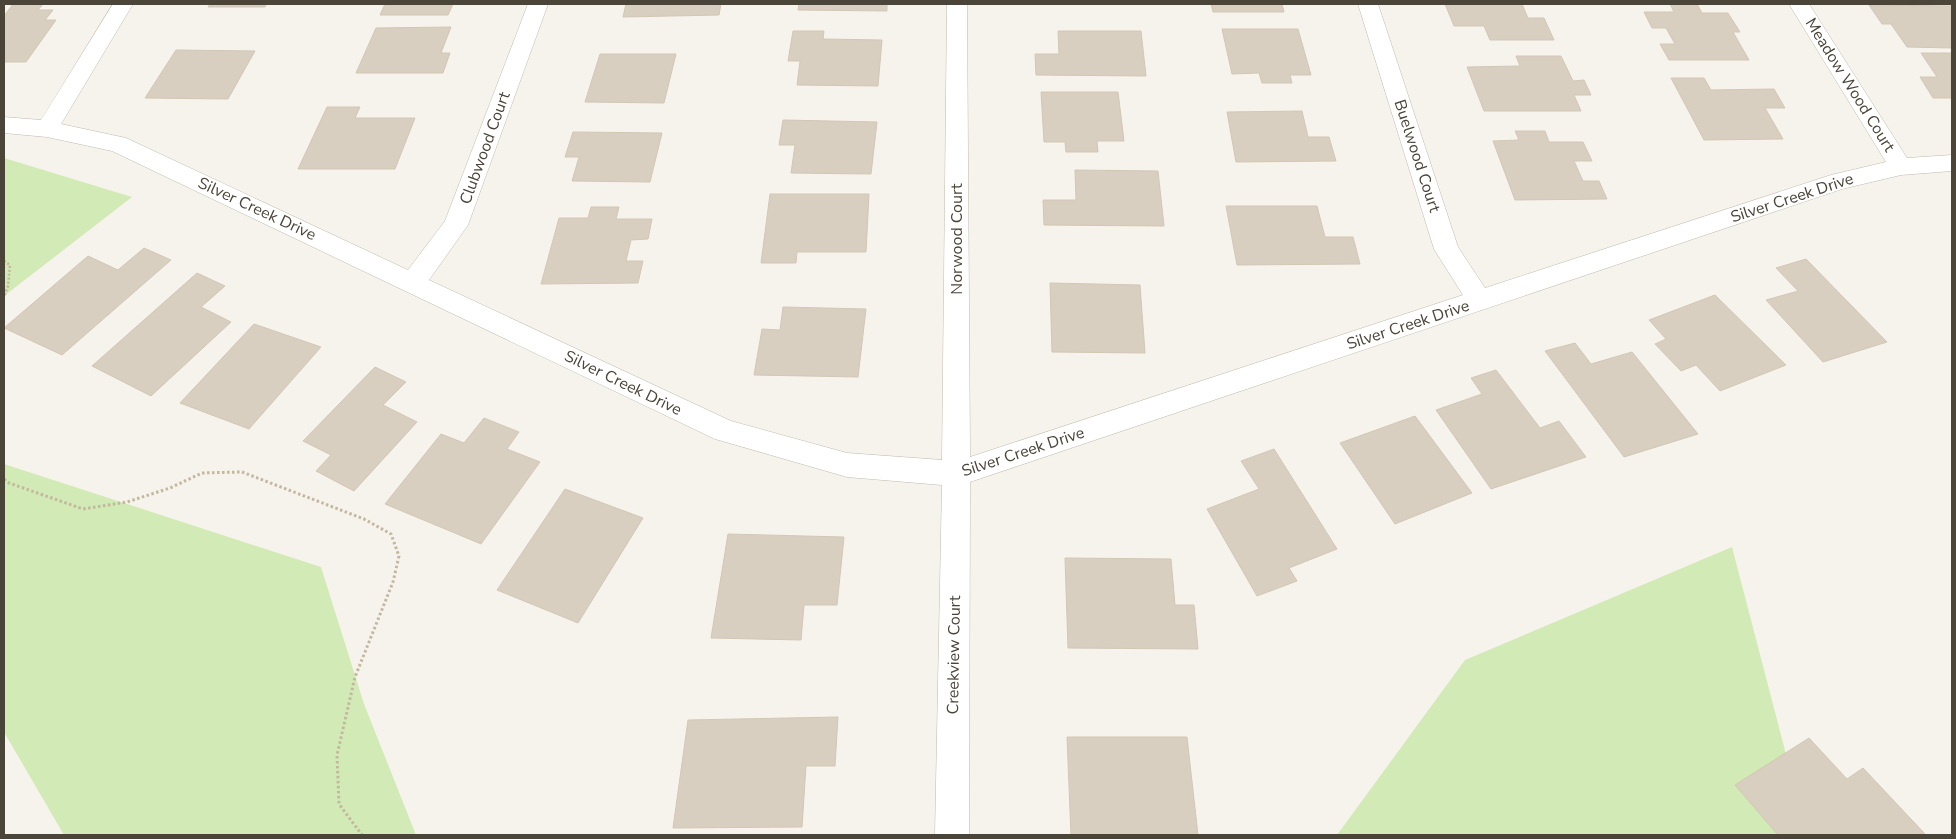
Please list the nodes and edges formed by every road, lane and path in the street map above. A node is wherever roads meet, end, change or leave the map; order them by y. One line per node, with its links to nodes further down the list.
1 (123, 4): 7 (street)
2 (538, 4): 11 (street, Clubwood Court)
3 (957, 4): 14 (street, Norwood Court)
4 (1368, 4): 13 (street, Buelwood Court)
5 (1799, 4): 9 (street, Meadow Wood Court)
6 (4, 125): 7 (street, Silver Creek Drive)
7 (47, 129): 11 (street, Silver Creek Drive)
8 (1952, 162): 9 (street, Silver Creek Drive)
9 (1900, 167): 13 (street, Silver Creek Drive)
10 (4, 261): 12 (path)
11 (413, 282): 14 (street, Silver Creek Drive)
12 (4, 297)
13 (1480, 300): 14 (street, Silver Creek Drive)
14 (956, 474): 17 (street, Creekview Court)
15 (4, 479): 16 (path)
16 (362, 835)
17 (952, 835)

